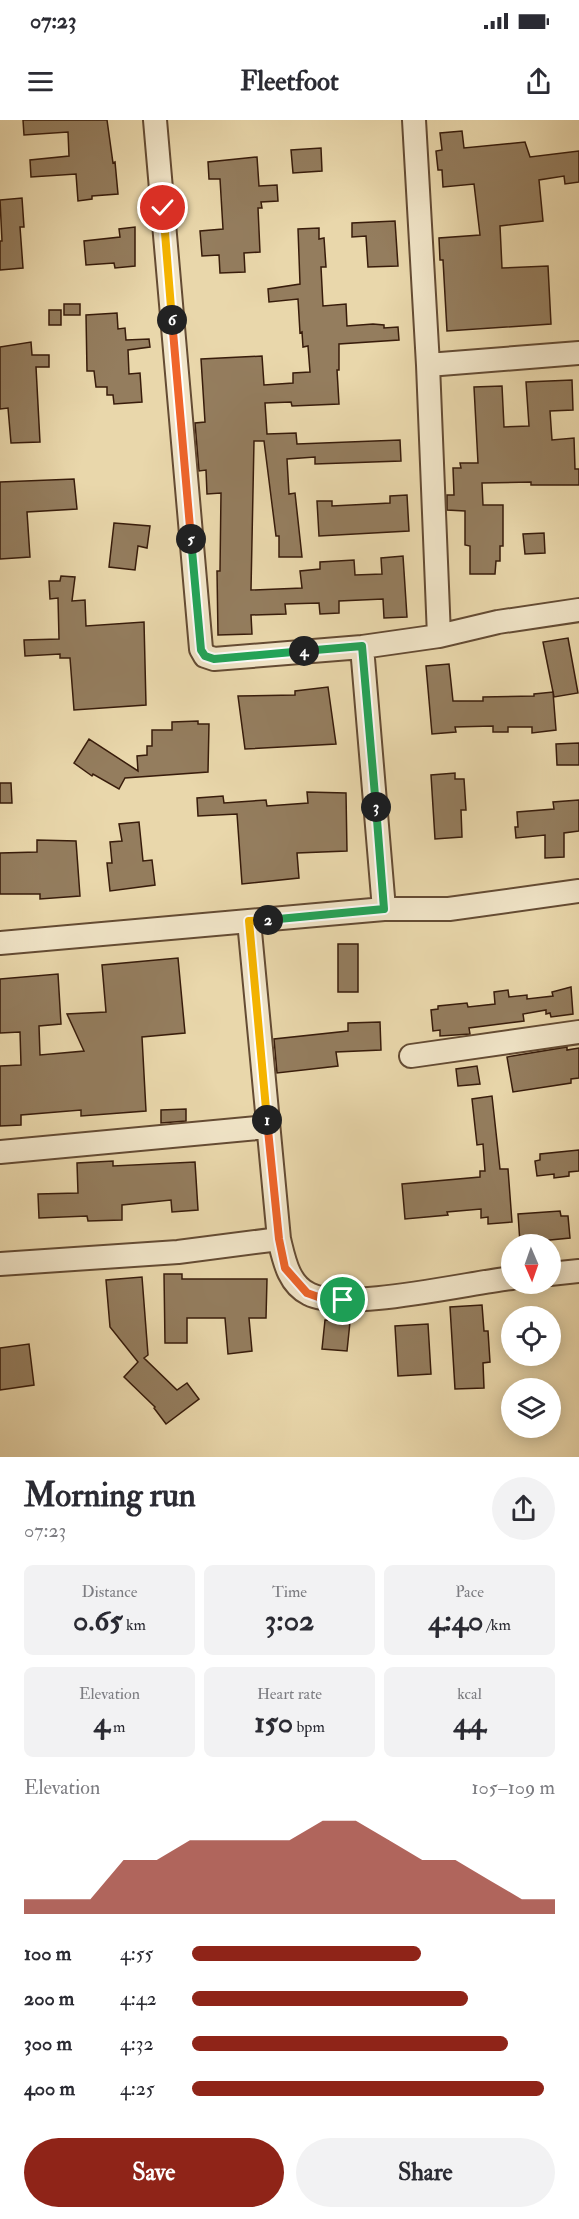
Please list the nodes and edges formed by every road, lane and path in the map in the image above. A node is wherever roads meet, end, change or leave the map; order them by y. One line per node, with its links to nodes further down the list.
1 (155, 120): 7 (street)
2 (414, 120): 4 (street)
3 (579, 353): 4 (street)
4 (428, 365): 6 (street)
5 (579, 610): 6 (street)
6 (439, 636): 7 (street)
7 (362, 646): 9 (street)
8 (579, 891): 9 (street)
9 (384, 909): 10 (street)
10 (249, 921): 11 (street); 14 (street)
11 (0, 943)
12 (579, 1032): 13 (street)
13 (411, 1056)
14 (268, 1127): 15 (street); 16 (street)
15 (0, 1152)
16 (279, 1239): 17 (street); 20 (street)
17 (0, 1264)
18 (579, 1271): 19 (street)
19 (561, 1273)
20 (501, 1280)

